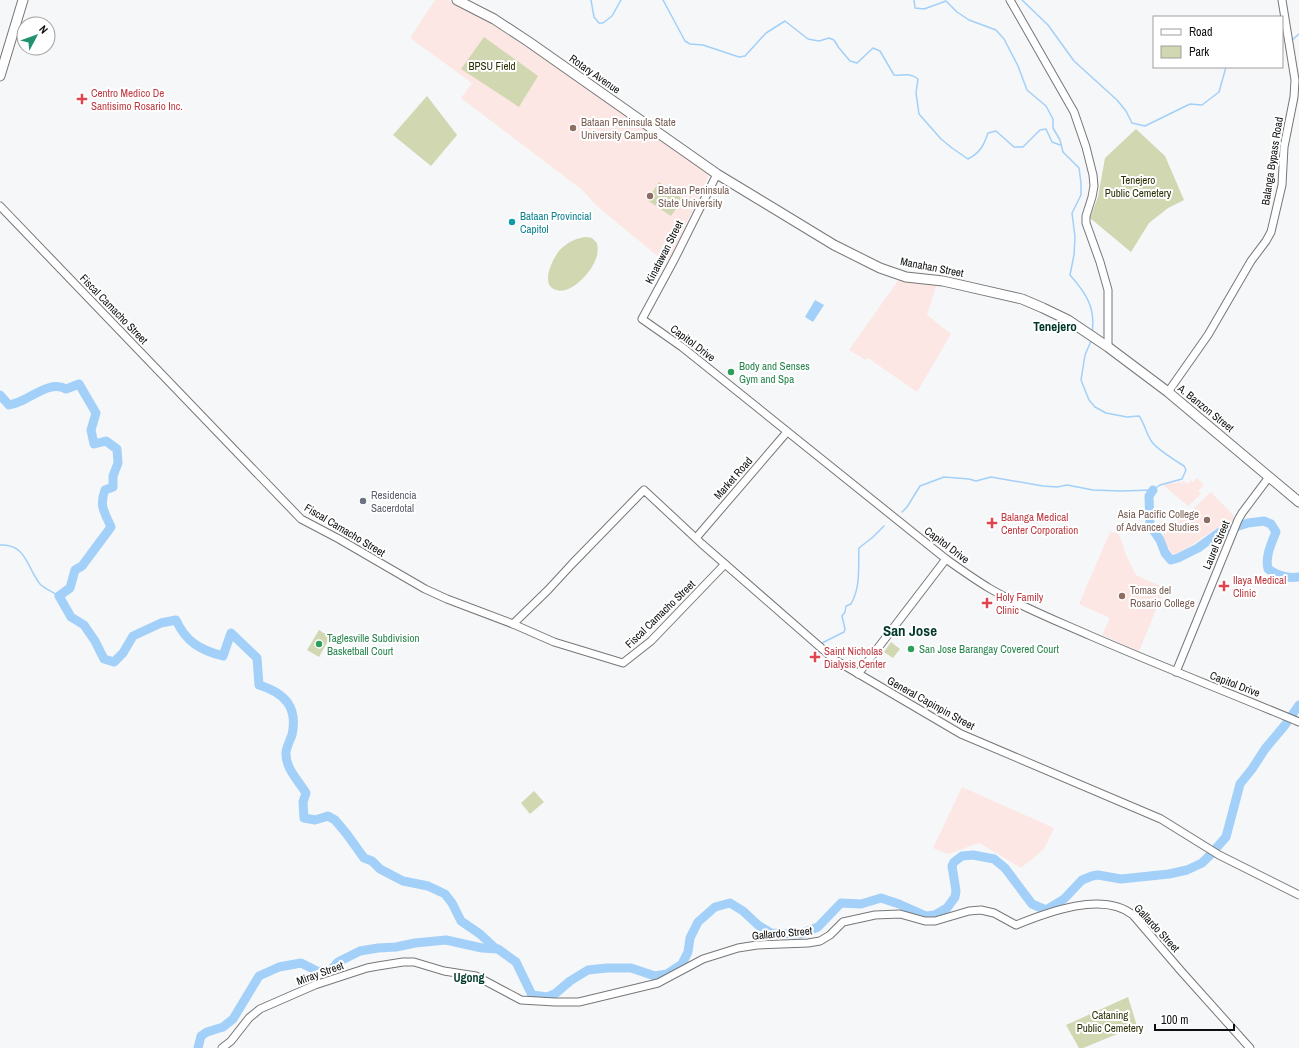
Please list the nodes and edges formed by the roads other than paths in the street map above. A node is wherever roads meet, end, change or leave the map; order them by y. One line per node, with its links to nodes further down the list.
1 (23, 0): 5 (main road)
2 (456, 0): 6 (main road, Rotary Avenue)
3 (1010, 0): 10 (street)
4 (1282, 0): 11 (street, Balanga Bypass Road)
5 (0, 76)
6 (716, 174): 8 (street, Kinatawan Street); 9 (main road, Manahan Street)
7 (0, 206): 18 (street, Fiscal Camacho Street)
8 (642, 319): 12 (street, Capitol Drive)
9 (1091, 335): 10 (main road, A. Banzon Street)
10 (1108, 347): 11 (main road, A. Banzon Street)
11 (1168, 392): 13 (main road, A. Banzon Street)
12 (787, 432): 15 (street, Market Road); 16 (street, Capitol Drive)
13 (1269, 477): 14 (main road, A. Banzon Street); 19 (street, Laurel Street)
14 (1299, 502)
15 (696, 538): 17 (street, General Capinpin Street); 18 (street, General Capinpin Street)
16 (946, 559): 19 (street, Capitol Drive); 20 (street)
17 (725, 564): 18 (street, Fiscal Camacho Street); 20 (street, General Capinpin Street)
18 (513, 624)
19 (1176, 672): 21 (street, Capitol Drive)
20 (858, 674): 22 (street, General Capinpin Street)
21 (1298, 721)
22 (1299, 895)
23 (444, 971): 24 (street, Miray Street); 25 (street, Gallardo Street)
24 (222, 1048)
25 (1250, 1048)

